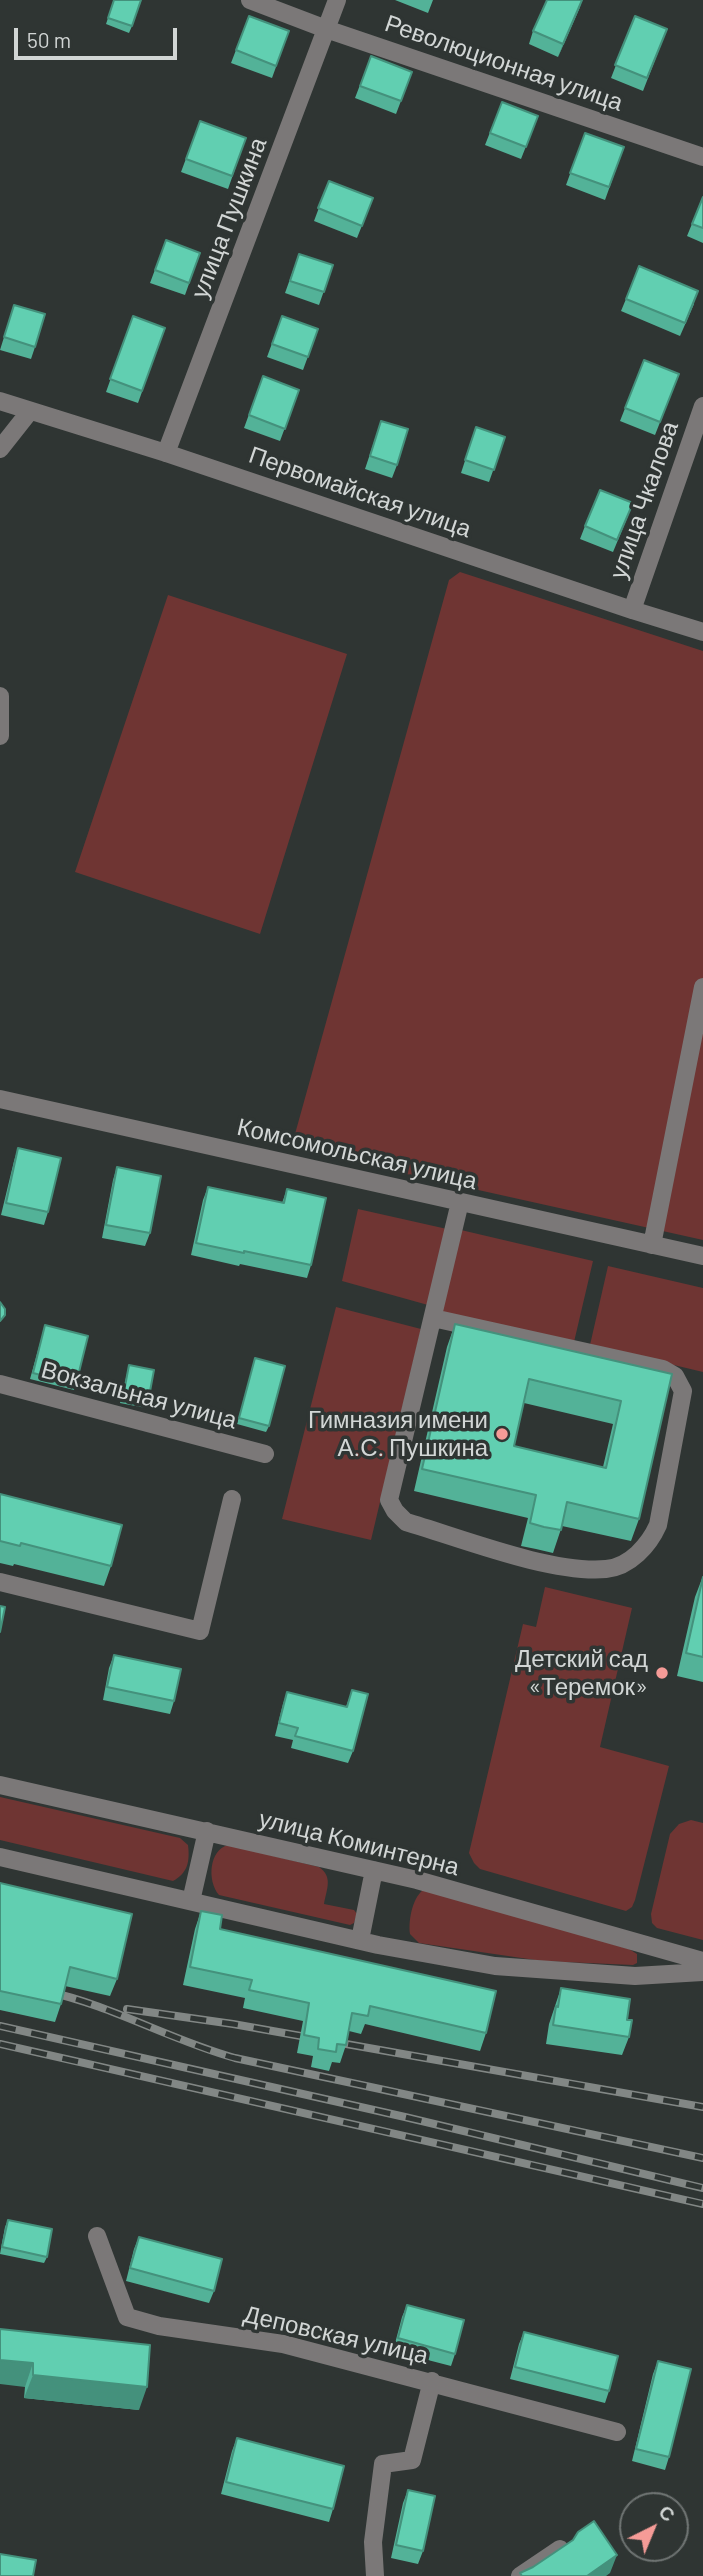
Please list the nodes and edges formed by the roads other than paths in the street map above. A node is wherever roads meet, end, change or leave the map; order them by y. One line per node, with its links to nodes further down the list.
1 (250, 0): 3 (street, Революционная улица)
2 (337, 0): 3 (street, улица Пушкина)
3 (326, 29): 4 (street, Революционная улица); 9 (street, улица Пушкина)
4 (703, 157)
5 (0, 401): 7 (street, Первомайская улица)
6 (703, 406): 10 (street, улица Чкалова)
7 (30, 411): 8 (street); 9 (street, Первомайская улица)
8 (0, 449)
9 (166, 453): 10 (street, Первомайская улица)
10 (632, 610): 11 (street, Первомайская улица)
11 (703, 632)
12 (0, 696): 13 (street)
13 (0, 736)
14 (703, 988): 17 (street)
15 (0, 1099): 16 (street, Комсомольская улица)
16 (460, 1202): 17 (street, Комсомольская улица); 19 (street)
17 (652, 1245): 18 (street, Комсомольская улица)
18 (703, 1256)
19 (433, 1318): 19 (street)
20 (0, 1384): 21 (street, Вокзальная улица)
21 (265, 1454)
22 (232, 1499): 23 (street)
23 (0, 1582)
24 (0, 1785): 25 (street, улица Коминтерна)
25 (207, 1831): 27 (street, улица Коминтерна); 28 (street)
26 (0, 1857): 28 (street)
27 (374, 1870): 29 (street); 30 (street, улица Коминтерна)
28 (191, 1901): 29 (street)
29 (360, 1940): 31 (street)
30 (703, 1961)
31 (703, 1972)
32 (97, 2236): 33 (street, Деповская улица)
33 (432, 2381): 34 (street, Деповская улица); 36 (street)
34 (617, 2432)
35 (561, 2549): 37 (street)
36 (375, 2576)
37 (520, 2576)

